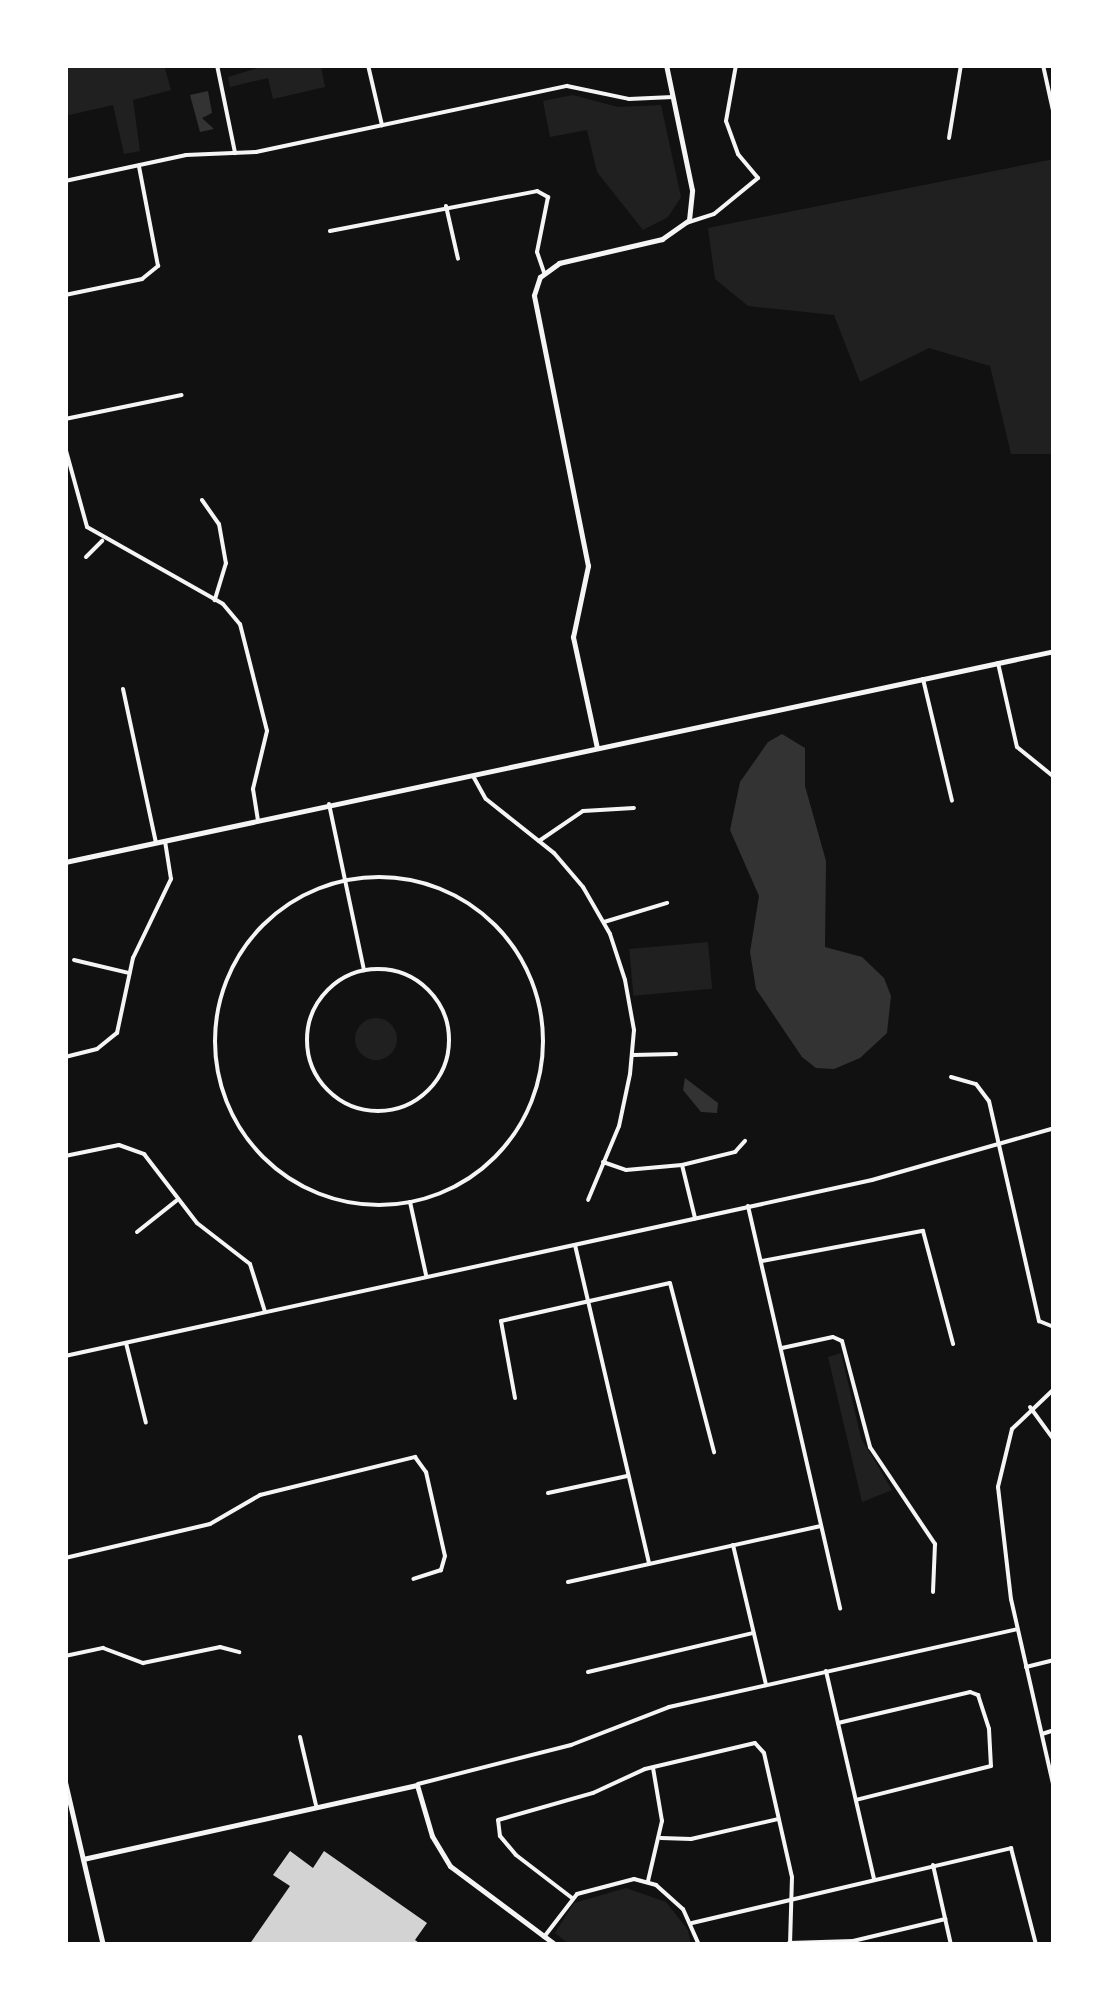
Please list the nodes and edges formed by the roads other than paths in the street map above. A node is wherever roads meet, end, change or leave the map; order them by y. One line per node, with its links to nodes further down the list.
1 (217, 65): 11 (street)
2 (368, 65): 9 (street)
3 (666, 65): 7 (street)
4 (736, 65): 15 (street)
5 (962, 65): 10 (street)
6 (1043, 65): 8 (street)
7 (672, 97): 9 (street); 15 (street)
8 (1054, 115)
9 (382, 126): 11 (street)
10 (948, 138)
11 (235, 153): 12 (street)
12 (139, 166): 13 (street); 19 (street)
13 (65, 181)
14 (446, 206): 16 (street); 17 (street); 18 (street)
15 (686, 223): 18 (street)
16 (330, 232)
17 (458, 260)
18 (544, 272): 31 (street)
19 (65, 295)
20 (182, 395): 21 (street)
21 (65, 419)
22 (65, 447): 24 (street)
23 (202, 500): 26 (street)
24 (102, 541): 25 (street); 26 (street)
25 (86, 557)
26 (215, 600): 37 (street)
27 (1054, 652): 28 (street)
28 (998, 663): 29 (street); 33 (street)
29 (924, 679): 31 (street); 34 (street)
30 (123, 688): 40 (street)
31 (597, 748): 32 (street)
32 (473, 774): 35 (street); 39 (street)
33 (1054, 777)
34 (952, 800)
35 (330, 804): 37 (street); 42 (street)
36 (634, 808): 39 (street)
37 (258, 820): 38 (street)
38 (165, 841): 40 (street); 47 (street)
39 (539, 841): 44 (street)
40 (156, 843): 41 (street)
41 (65, 862)
42 (345, 881): 46 (street); 60 (street); 60 (street)
43 (667, 903): 44 (street)
44 (604, 922): 49 (street)
45 (74, 960): 47 (street)
46 (364, 970): 46 (street)
47 (129, 972): 50 (street)
48 (676, 1054): 49 (street)
49 (633, 1055): 56 (street)
50 (65, 1057)
51 (951, 1077): 53 (street)
52 (1054, 1128): 53 (street)
53 (998, 1140): 61 (street); 69 (street)
54 (745, 1141): 57 (street)
55 (65, 1156): 59 (street)
56 (603, 1162): 57 (street); 58 (street)
57 (682, 1165): 62 (street)
58 (588, 1200)
59 (176, 1201): 63 (street); 68 (street)
60 (410, 1202): 66 (street)
61 (748, 1206): 62 (street); 65 (street)
62 (695, 1218): 64 (street)
63 (137, 1232)
64 (575, 1245): 66 (street); 67 (street)
65 (762, 1261): 71 (street); 72 (street)
66 (426, 1276): 68 (street)
67 (588, 1300): 75 (street); 79 (street); 80 (street)
68 (265, 1312): 70 (street)
69 (1054, 1327)
70 (126, 1342): 73 (street); 77 (street)
71 (952, 1344)
72 (782, 1348): 82 (street); 88 (street)
73 (65, 1354)
74 (1054, 1389): 76 (street)
75 (515, 1398)
76 (1030, 1407): 78 (street); 90 (street)
77 (146, 1423)
78 (1054, 1440)
79 (714, 1452)
80 (628, 1476): 81 (street); 85 (street)
81 (548, 1493)
82 (821, 1526): 83 (street); 89 (street)
83 (733, 1546): 85 (street); 91 (street)
84 (65, 1558): 86 (street)
85 (649, 1564): 87 (street)
86 (413, 1579)
87 (568, 1582)
88 (933, 1592)
89 (840, 1609)
90 (1017, 1629): 95 (street); 97 (street)
91 (754, 1633): 96 (street); 98 (street)
92 (239, 1652): 93 (street)
93 (65, 1656)
94 (1054, 1660): 95 (street)
95 (1026, 1667): 101 (street)
96 (588, 1672)
97 (826, 1672): 98 (street); 99 (street)
98 (766, 1685): 105 (street)
99 (838, 1723): 107 (street); 107 (street)
100 (1054, 1730): 101 (street)
101 (1042, 1734): 106 (street)
102 (300, 1737): 108 (street)
103 (652, 1766): 109 (street); 110 (street); 115 (street)
104 (65, 1782): 111 (street)
105 (416, 1785): 108 (street); 119 (street)
106 (1054, 1790)
107 (856, 1800): 113 (street)
108 (316, 1807): 111 (street)
109 (778, 1818): 110 (street); 116 (street)
110 (661, 1838): 114 (street)
111 (83, 1859): 121 (street)
112 (933, 1865): 113 (street); 117 (street); 125 (street)
113 (874, 1879): 116 (street)
114 (648, 1881): 115 (street); 118 (street)
115 (572, 1898): 119 (street)
116 (791, 1898): 118 (street); 120 (street)
117 (945, 1919): 120 (street); 124 (street)
118 (692, 1923): 123 (street)
119 (544, 1936): 122 (street)
120 (790, 1944)
121 (103, 1945)
122 (556, 1945)
123 (698, 1945)
124 (951, 1945)
125 (1036, 1945)

